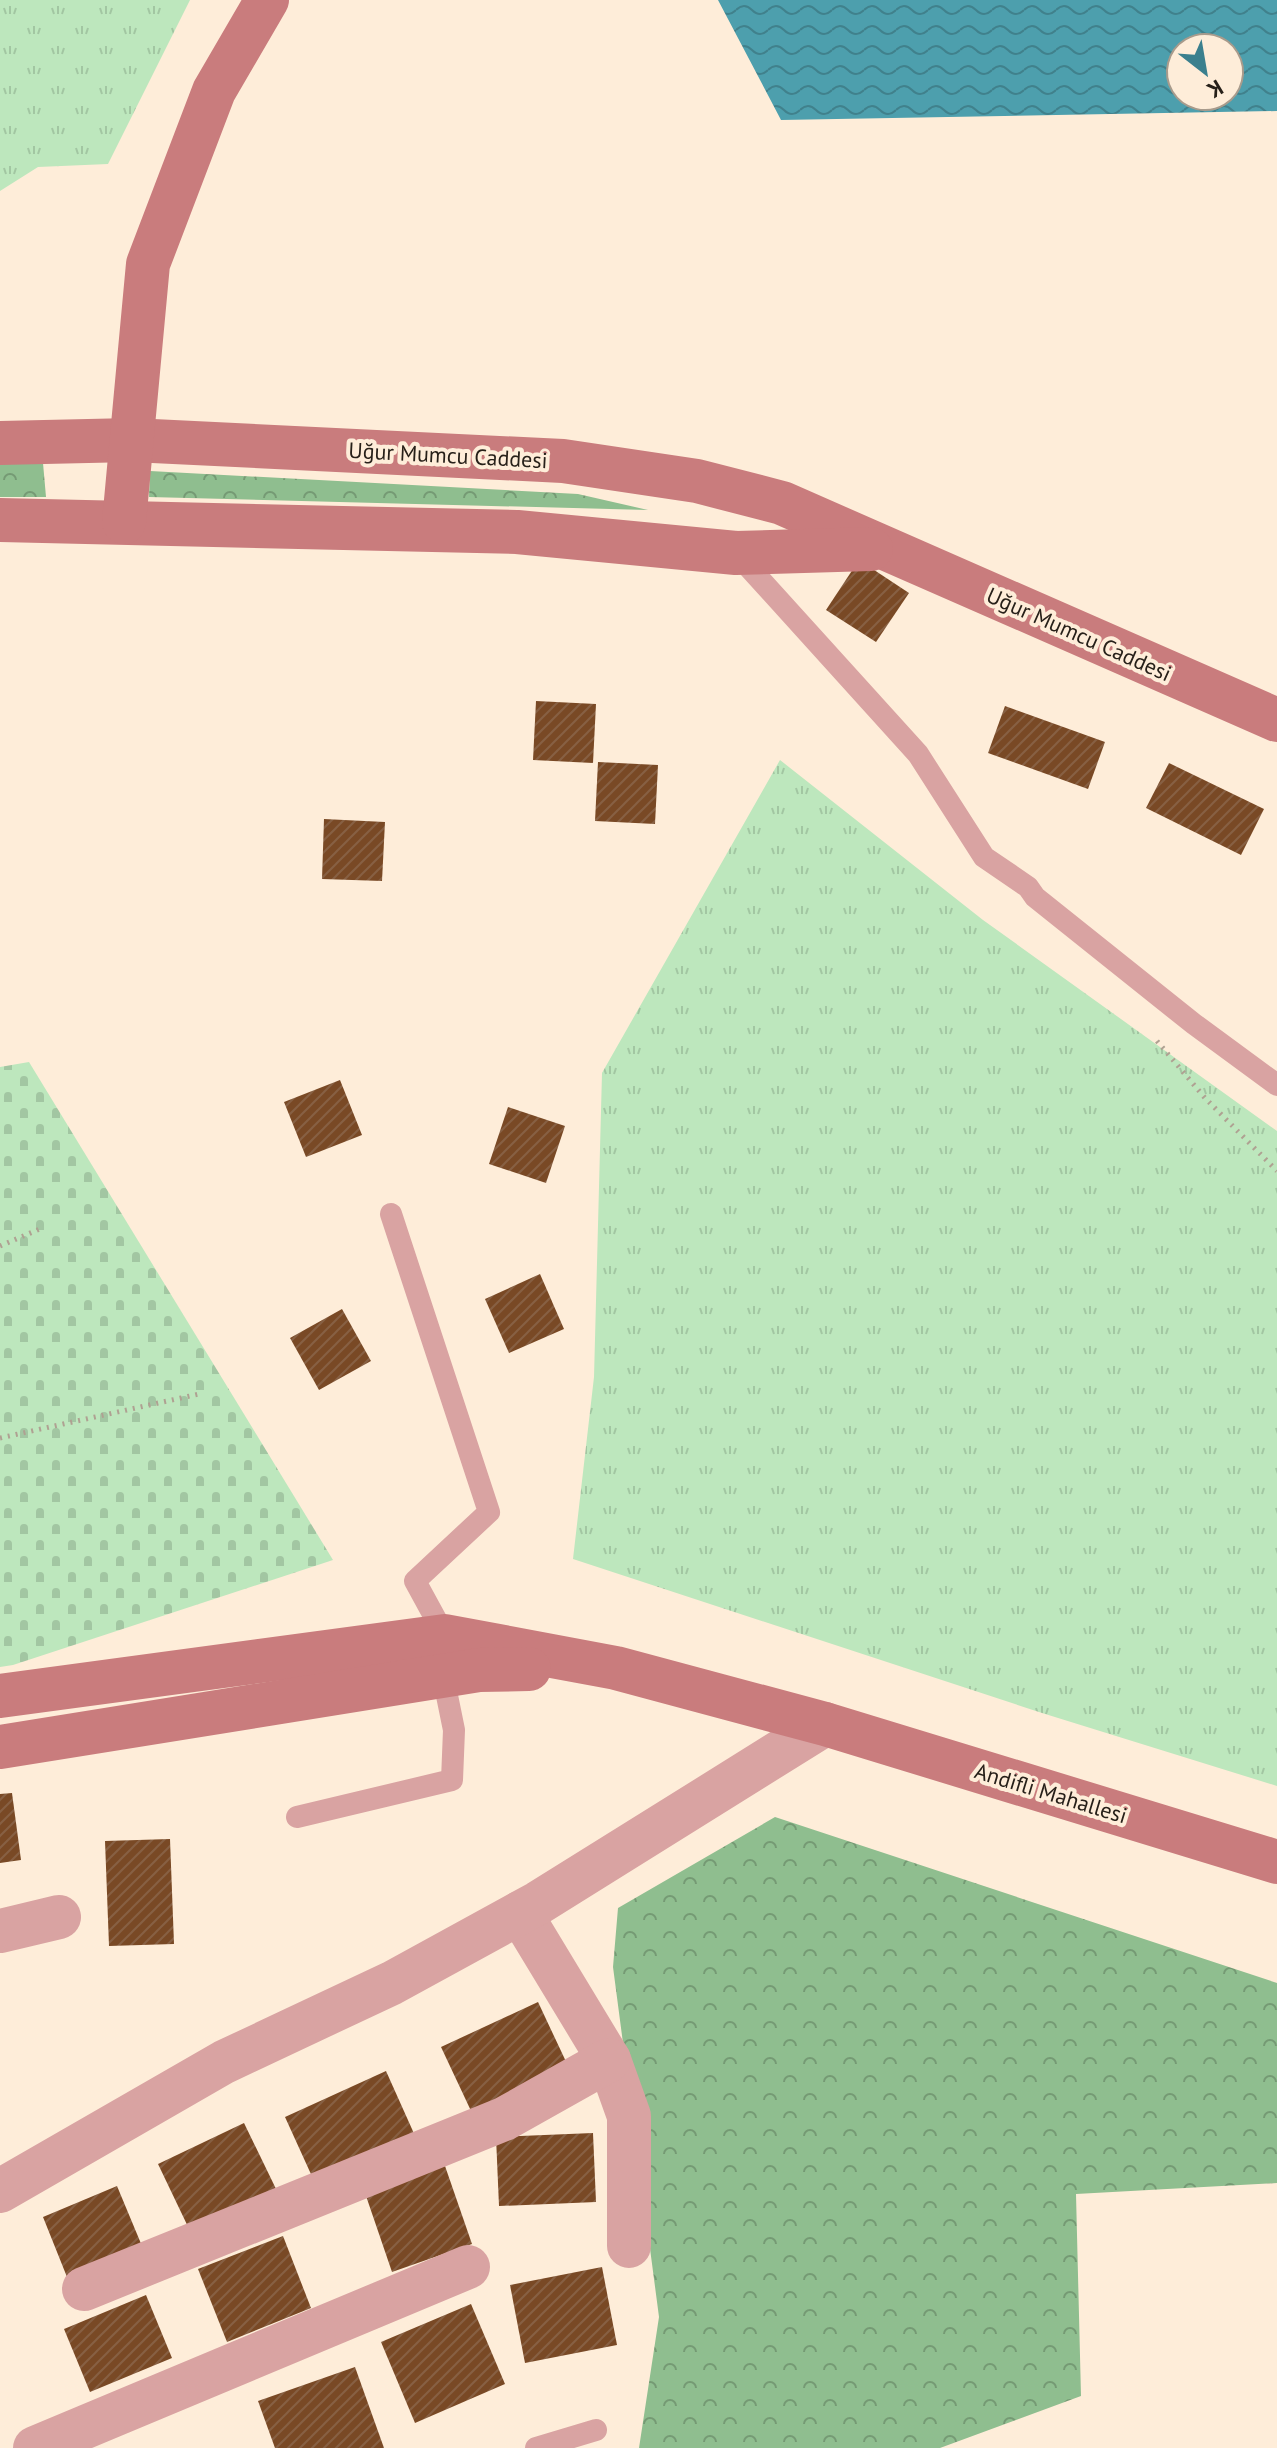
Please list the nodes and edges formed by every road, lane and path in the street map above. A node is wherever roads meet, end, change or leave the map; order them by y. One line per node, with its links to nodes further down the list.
1 (267, 0): 2 (main road)
2 (132, 440): 3 (main road, Uğur Mumcu Caddesi); 5 (main road); 6 (main road, Uğur Mumcu Caddesi)
3 (0, 443)
4 (0, 520): 5 (main road, Uğur Mumcu Caddesi)
5 (124, 522): 7 (main road, Uğur Mumcu Caddesi)
6 (881, 548): 7 (main road, Uğur Mumcu Caddesi); 8 (main road, Uğur Mumcu Caddesi)
7 (736, 553): 9 (lane)
8 (1277, 720)
9 (1277, 1085)
10 (391, 1214): 15 (lane)
11 (42, 1228): 12 (path)
12 (0, 1246)
13 (199, 1394): 14 (path)
14 (0, 1438)
15 (444, 1656): 16 (main road); 17 (main road, Andifli Mahallesi); 18 (main road); 19 (lane)
16 (0, 1696)
17 (825, 1724): 20 (main road, Andifli Mahallesi); 21 (street)
18 (0, 1747)
19 (297, 1817)
20 (1277, 1862)
21 (520, 1913): 24 (street); 25 (street)
22 (59, 1917): 23 (street)
23 (0, 1931)
24 (609, 2060): 26 (street); 28 (street)
25 (0, 2191)
26 (629, 2246)
27 (468, 2267): 30 (street)
28 (84, 2289)
29 (596, 2430): 31 (lane)
30 (35, 2448)
31 (536, 2448)

